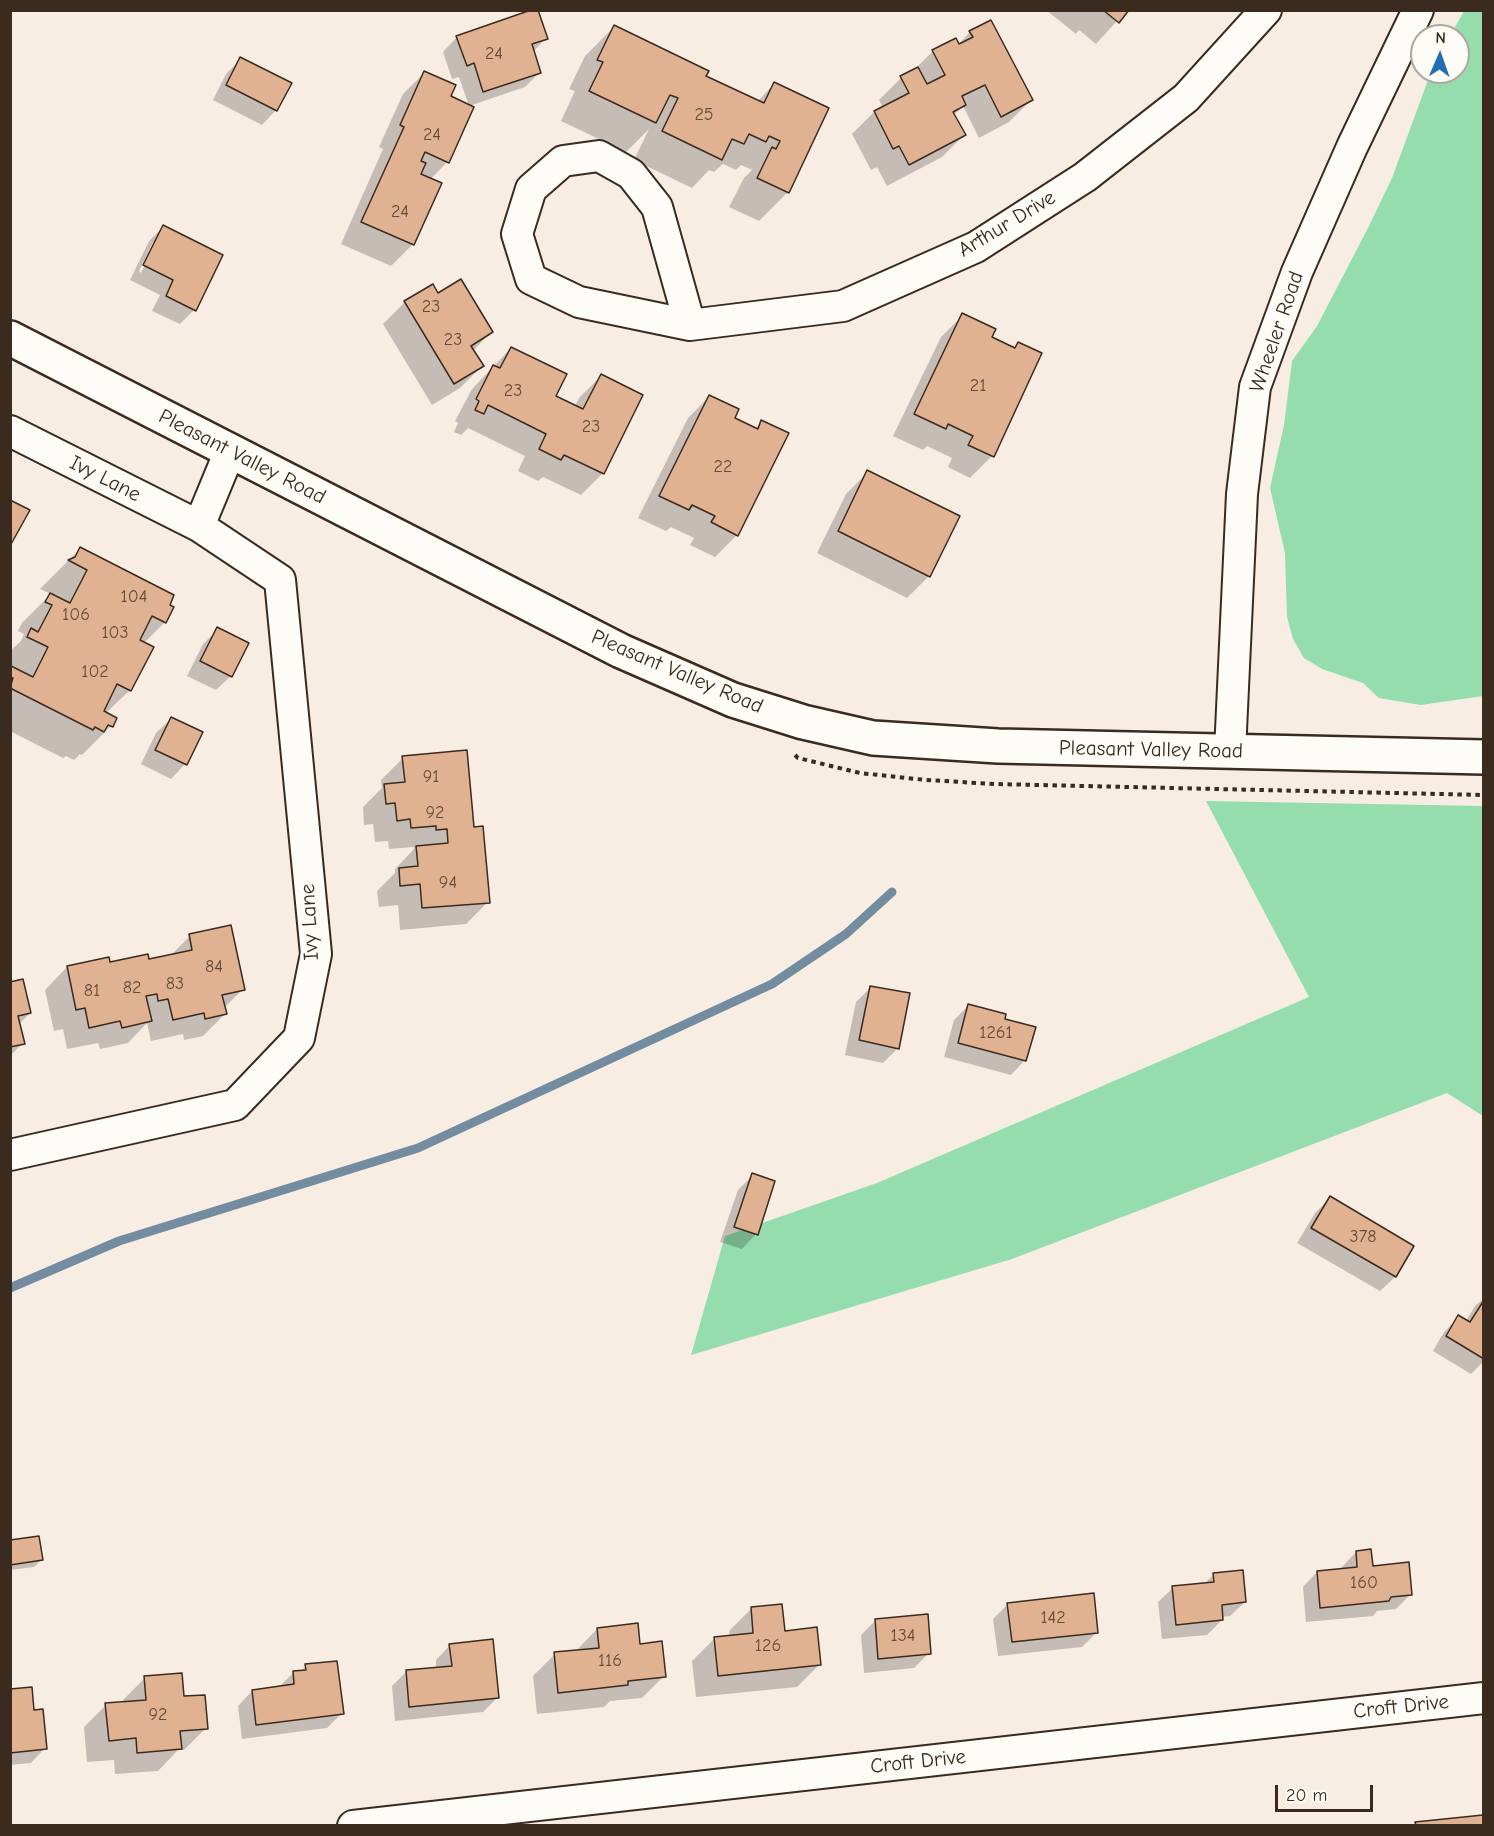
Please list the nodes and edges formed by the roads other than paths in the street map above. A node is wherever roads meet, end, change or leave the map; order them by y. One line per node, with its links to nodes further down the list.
1 (1266, 10): 3 (street, Arthur Drive)
2 (1418, 10): 8 (street, Wheeler Road)
3 (690, 325): 3 (street, Arthur Drive)
4 (10, 338): 6 (main road, Pleasant Valley Road)
5 (10, 431): 7 (street, Ivy Lane)
6 (230, 451): 7 (street); 8 (main road, Pleasant Valley Road)
7 (199, 526): 10 (street, Ivy Lane)
8 (1230, 752): 9 (main road, Pleasant Valley Road)
9 (1484, 757)
10 (10, 1155)
11 (1484, 1698): 12 (street, Croft Drive)
12 (451, 1820): 13 (street, Croft Drive)
13 (353, 1826)

